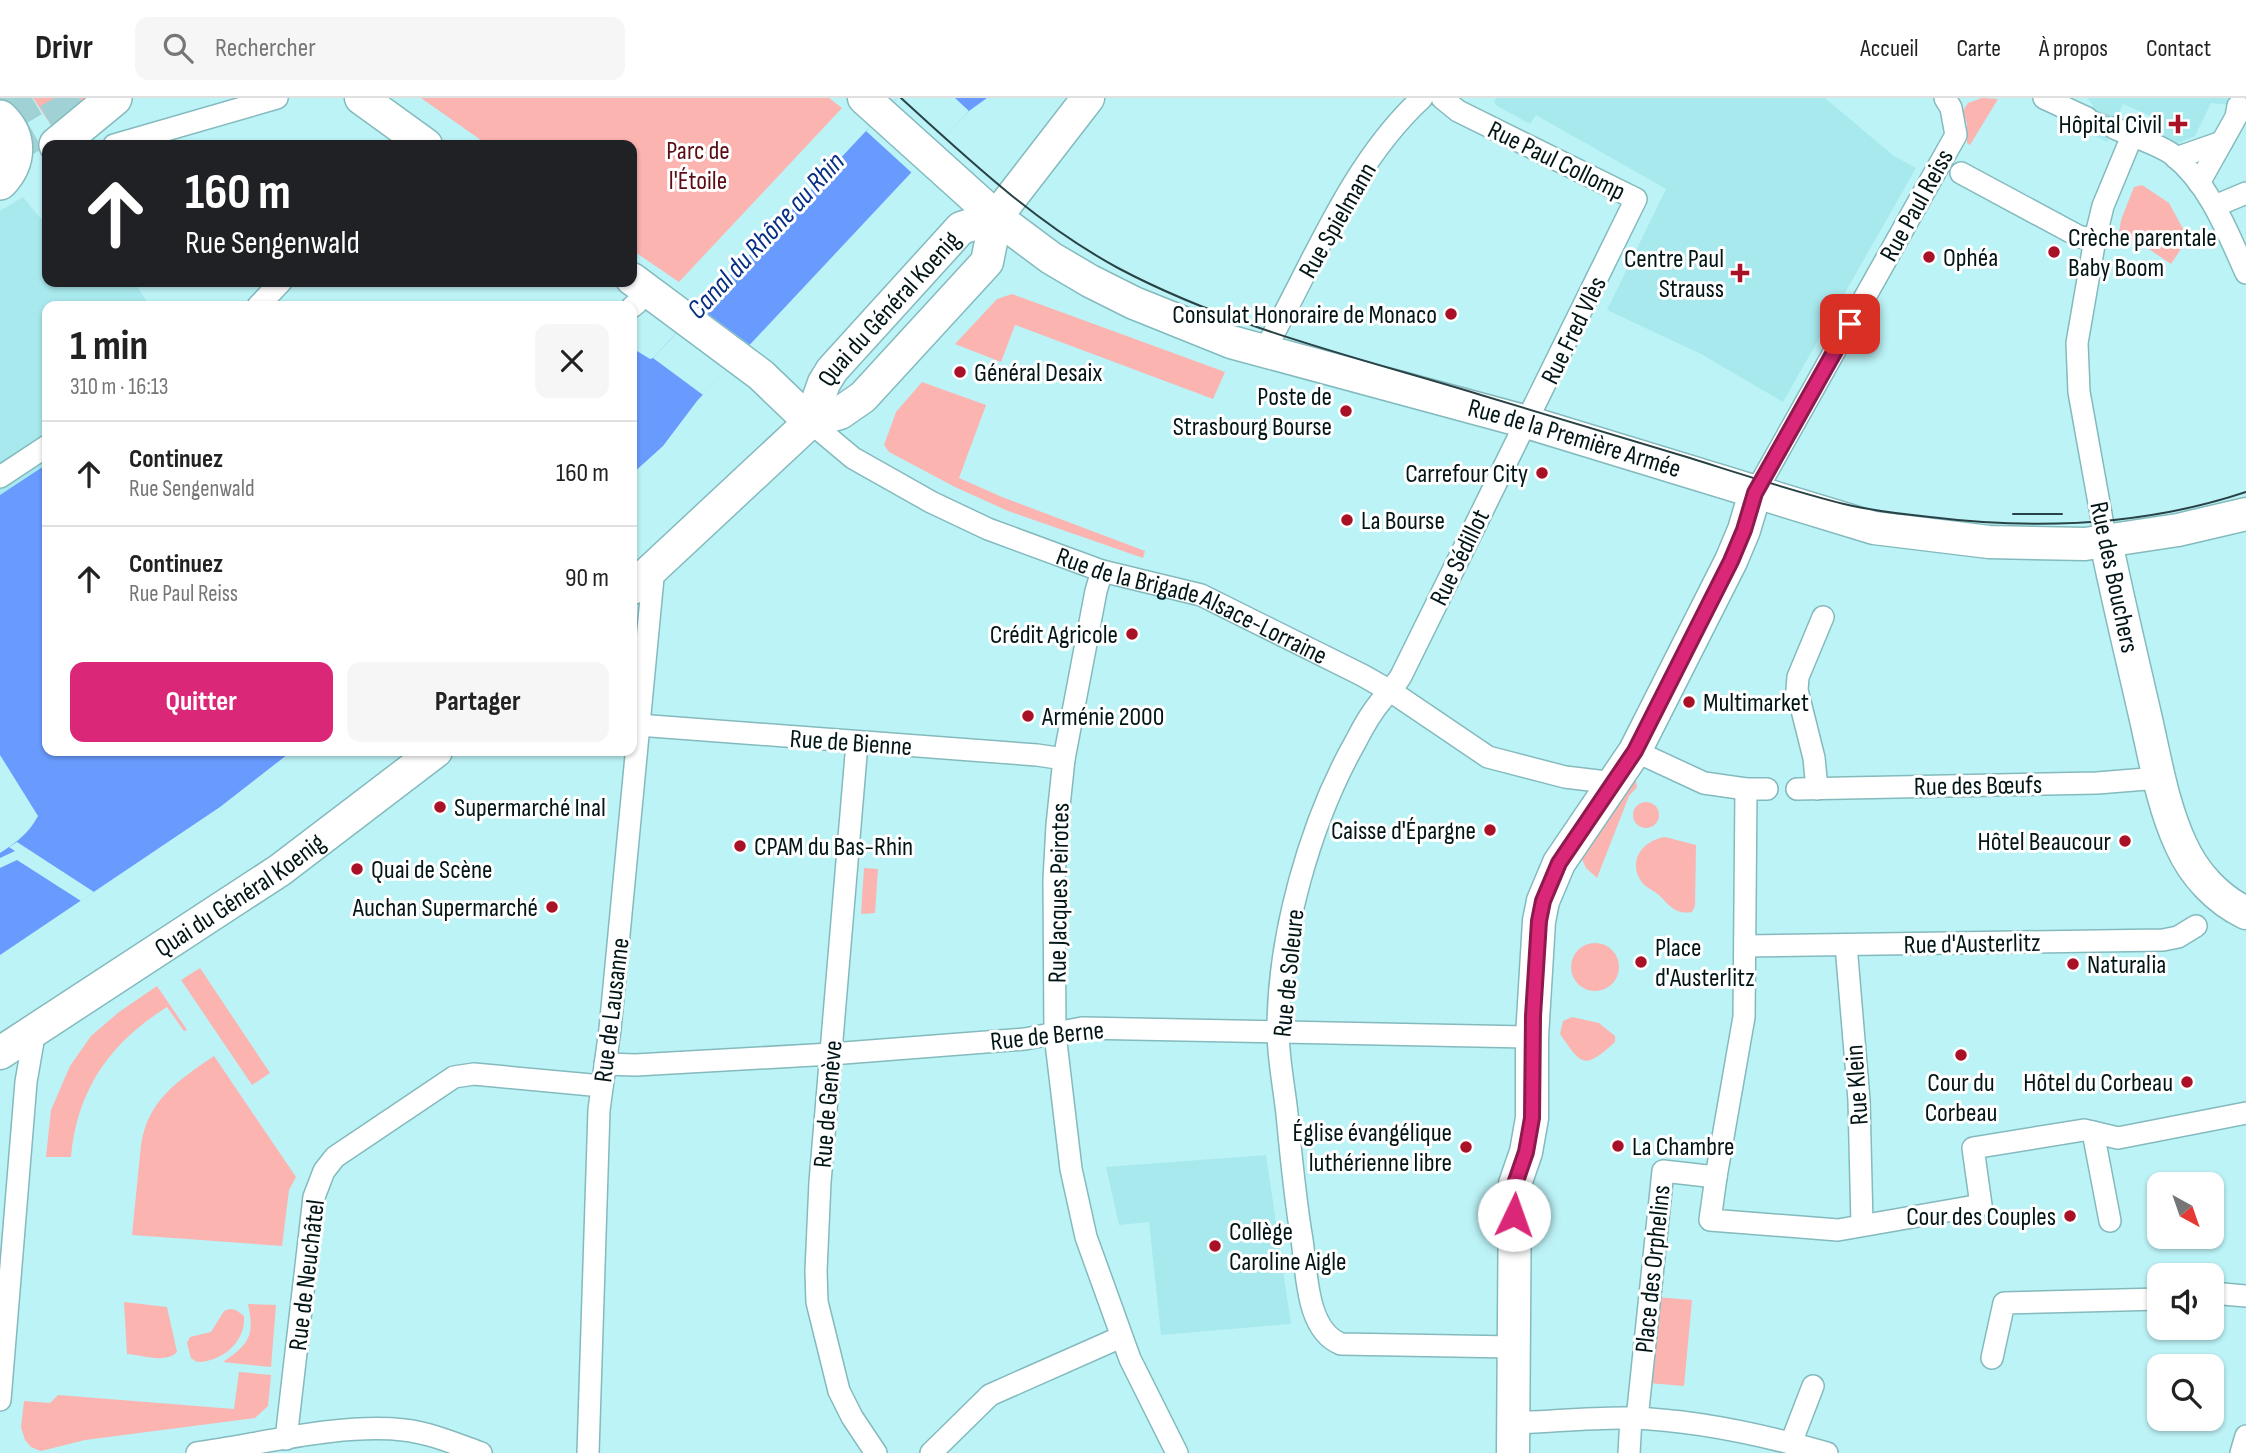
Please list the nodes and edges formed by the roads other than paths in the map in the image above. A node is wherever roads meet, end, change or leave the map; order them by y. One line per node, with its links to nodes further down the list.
1 (114, 98): 13 (main road)
2 (277, 98): 14 (street)
3 (361, 98): 15 (street)
4 (864, 98): 25 (street, Rue de la Première Armée)
5 (1088, 98): 25 (street)
6 (1443, 98): 23 (street, Rue Paul Collomp)
7 (1945, 98): 36 (street, Rue Paul Reiss)
8 (2044, 98): 12 (street)
9 (1417, 99): 31 (street, Rue Spielmann)
10 (2238, 106): 16 (street)
11 (0, 118): 20 (main road)
12 (2087, 118)
13 (63, 140)
14 (131, 140)
15 (419, 140)
16 (2222, 142): 18 (street); 21 (street)
17 (42, 155): 20 (main road)
18 (2176, 158): 21 (street); 26 (street, Rue des Bouchers)
19 (1961, 173): 26 (street)
20 (0, 183)
21 (2199, 183): 24 (street)
22 (2246, 193): 24 (street)
23 (1636, 199): 33 (street, Rue Fred Vlès)
24 (2215, 206): 27 (street)
25 (996, 217): 31 (street, Rue de la Première Armée); 32 (street, Quai du Général Koenig); 32 (street, Quai du Général Koenig)
26 (2095, 239): 38 (street, Rue des Bouchers)
27 (2246, 273)
28 (276, 287): 30 (street)
29 (634, 296): 32 (street, Rue de la Brigade Alsace-Lorraine)
30 (263, 301)
31 (1264, 351): 33 (street, Rue de la Première Armée)
32 (810, 422): 39 (street, Rue de la Brigade Alsace-Lorraine); 40 (street, Quai du Général Koenig)
33 (1527, 422): 36 (street, Rue de la Première Armée); 42 (street, Rue Sédillot)
34 (42, 449): 35 (street)
35 (0, 477)
36 (1755, 493): 38 (street, Rue de la Première Armée); 46 (street)
37 (2246, 514): 38 (street, Rue de la Première Armée)
38 (2106, 542): 50 (street, Rue des Bouchers)
39 (1102, 570): 42 (street, Rue de la Brigade Alsace-Lorraine); 49 (street, Rue Jacques Peirotes)
40 (643, 578): 43 (street, Rue de Lausanne)
41 (1823, 617): 50 (street, Rue des Bœufs)
42 (1392, 692): 51 (street, Rue de la Brigade Alsace-Lorraine); 57 (street, Rue de Soleure)
43 (638, 725): 44 (street, Rue de Lausanne); 45 (street, Rue de Bienne)
44 (637, 736)
45 (857, 743): 49 (street, Rue de Bienne); 61 (street, Rue de Genève)
46 (1635, 751): 51 (street); 55 (street)
47 (429, 756): 56 (street, Quai du Général Koenig)
48 (635, 756): 62 (street, Rue de Lausanne)
49 (1064, 759): 58 (street, Rue Jacques Peirotes)
50 (2159, 778): 52 (street, Rue des Bouchers)
51 (1615, 783): 59 (street)
52 (2234, 906)
53 (2196, 926): 54 (street, Rue d'Austerlitz)
54 (1846, 945): 55 (street, Rue d'Austerlitz); 68 (street, Rue Klein)
55 (1745, 946): 66 (street)
56 (35, 1030): 60 (street, Quai du Général Koenig); 76 (street)
57 (1278, 1031): 58 (street, Rue de Berne); 59 (street, Rue de Berne); 73 (street, Rue de Soleure)
58 (1055, 1034): 61 (street, Rue de Berne); 72 (street, Rue Jacques Peirotes)
59 (1532, 1037): 73 (street)
60 (0, 1053)
61 (831, 1054): 62 (street, Rue de Berne); 85 (street, Rue de Genève)
62 (606, 1064): 63 (street, Rue de Lausanne)
63 (602, 1086): 79 (street, Rue de Neuchâtel); 84 (street, Rue de Lausanne)
64 (2246, 1113): 65 (street)
65 (2093, 1132): 67 (street); 68 (street)
66 (1716, 1177): 68 (street); 77 (street, Place des Orphelins)
67 (2110, 1221)
68 (1862, 1225)
69 (2224, 1294): 70 (street)
70 (2246, 1296)
71 (2147, 1299): 74 (street)
72 (1121, 1337): 86 (street); 87 (street, Rue Jacques Peirotes)
73 (1513, 1348): 80 (street)
74 (1992, 1358)
75 (1813, 1386): 81 (street)
76 (0, 1401)
77 (1634, 1419): 80 (street); 81 (street); 88 (street)
78 (2246, 1436): 90 (street)
79 (286, 1438): 82 (street); 83 (street)
80 (1512, 1438)
81 (1791, 1443): 89 (street)
82 (197, 1453)
83 (481, 1453)
84 (588, 1453)
85 (876, 1453)
86 (931, 1453)
87 (1177, 1453)
88 (1629, 1453)
89 (1827, 1453)
90 (2241, 1453)

